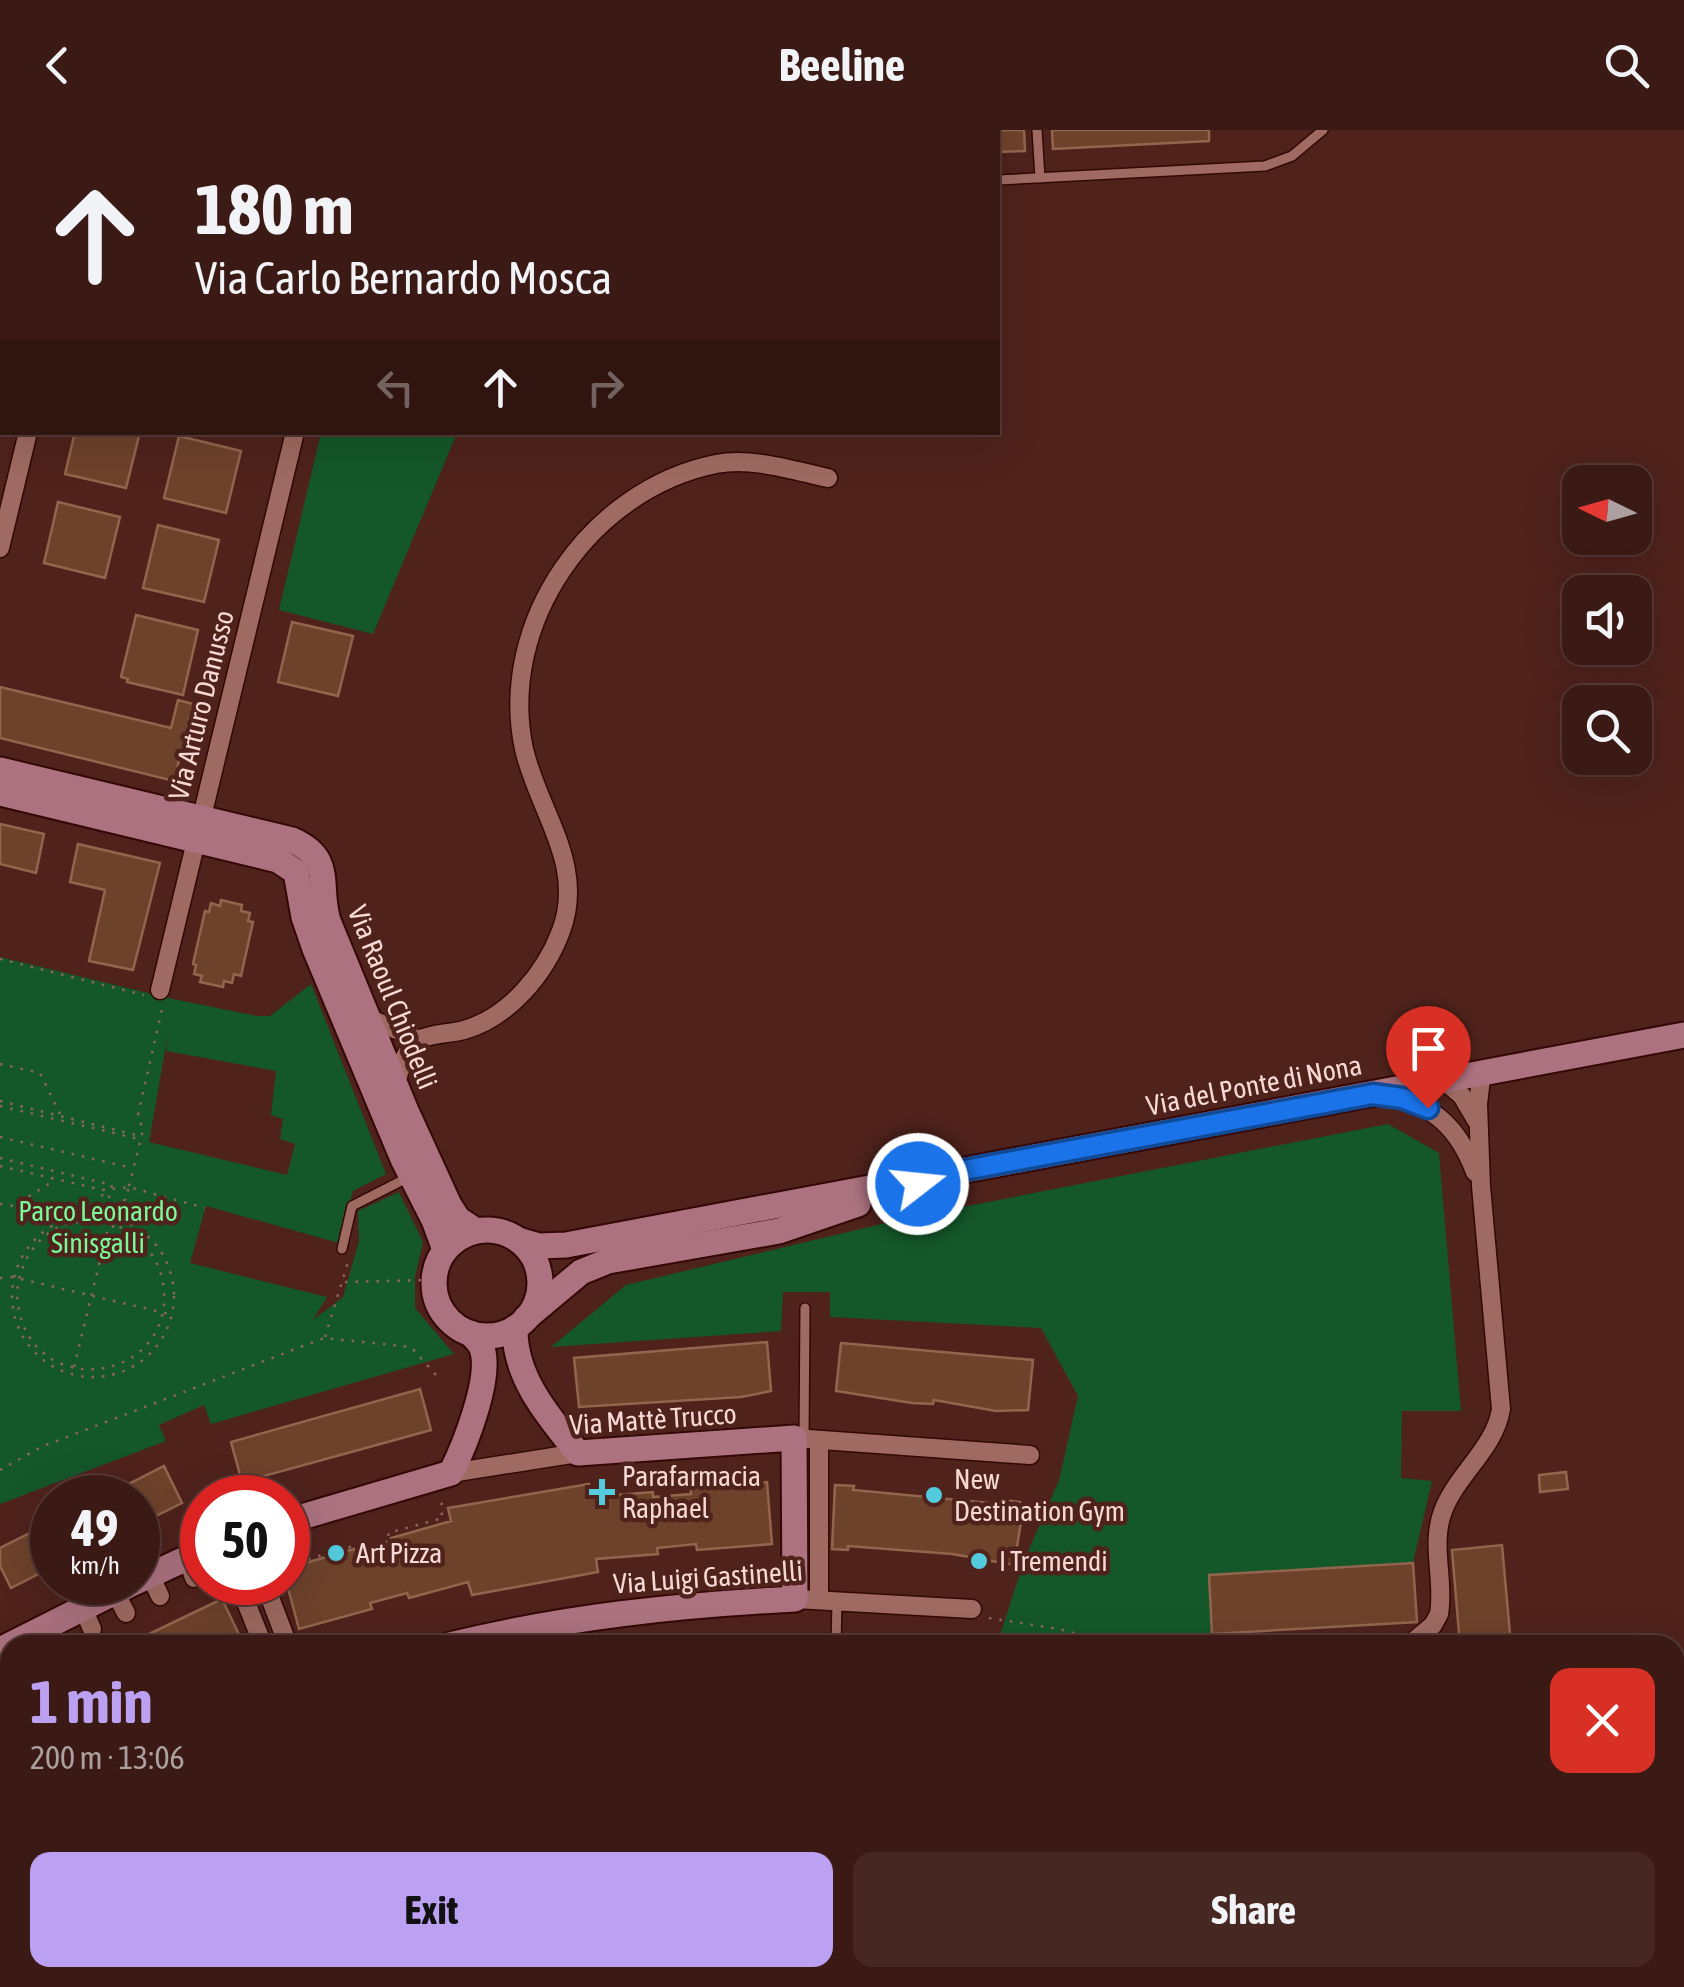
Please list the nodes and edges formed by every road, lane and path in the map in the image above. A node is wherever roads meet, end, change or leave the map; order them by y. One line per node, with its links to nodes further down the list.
1 (1038, 130): 3 (lane)
2 (1322, 130): 3 (lane)
3 (1040, 178): 4 (lane)
4 (1000, 180)
5 (27, 435): 8 (street)
6 (294, 435): 11 (street, Via Arturo Danusso)
7 (828, 478): 16 (street)
8 (0, 548)
9 (0, 770): 11 (main road, Via Raoul Chiodelli)
10 (0, 793): 11 (main road, Via Raoul Chiodelli)
11 (199, 830): 13 (street, Via Arturo Danusso); 14 (main road, Via Raoul Chiodelli); 32 (main road, Via Raoul Chiodelli)
12 (0, 959): 13 (path)
13 (162, 995): 27 (path)
14 (366, 1017): 16 (street); 20 (main road, Via Raoul Chiodelli)
15 (1684, 1035): 18 (main road, Via del Ponte di Nona)
16 (420, 1040): 20 (street)
17 (0, 1064): 23 (path)
18 (1482, 1071): 19 (main road, Via del Ponte di Nona); 25 (street)
19 (1442, 1079): 21 (main road, Via del Ponte di Nona); 24 (street); 25 (street)
20 (396, 1086): 44 (main road, Via Raoul Chiodelli)
21 (1373, 1094): 24 (street); 31 (main road, Via del Ponte di Nona)
22 (0, 1104): 23 (path); 27 (path)
23 (61, 1116): 27 (path)
24 (1443, 1118): 34 (street)
25 (1478, 1125): 34 (street)
26 (0, 1137): 30 (path)
27 (141, 1138): 30 (path)
28 (0, 1158): 36 (path)
29 (0, 1166): 33 (path)
30 (133, 1168): 35 (path)
31 (954, 1172): 45 (main road, Via del Ponte di Nona); 56 (main road, Via del Ponte di Nona)
32 (411, 1176): 46 (lane); 47 (main road, Via Raoul Chiodelli)
33 (56, 1180): 37 (path); 38 (path)
34 (1481, 1186): 79 (street)
35 (128, 1187): 36 (path); 39 (path); 42 (path)
36 (111, 1189): 37 (path); 41 (path)
37 (104, 1190): 40 (path)
38 (0, 1204)
39 (206, 1208)
40 (97, 1216): 41 (path); 48 (path)
41 (104, 1220): 42 (path); 43 (path); 48 (path)
42 (119, 1222): 43 (path); 54 (path); 55 (path)
43 (108, 1228): 52 (path)
44 (476, 1231): 45 (main road); 47 (main road)
45 (518, 1240): 56 (main road)
46 (342, 1249)
47 (445, 1250): 57 (main road)
48 (16, 1277): 49 (path); 52 (path); 58 (path); 59 (path)
49 (0, 1278)
50 (424, 1280): 51 (path)
51 (344, 1282)
52 (92, 1295): 54 (path); 58 (path)
53 (805, 1308): 61 (lane)
54 (163, 1312): 55 (path); 58 (path)
55 (171, 1314): 59 (path)
56 (520, 1323): 57 (main road); 62 (main road)
57 (470, 1333): 65 (main road)
58 (74, 1368): 59 (path)
59 (72, 1374)
60 (436, 1375): 64 (path)
61 (806, 1439): 62 (main road, Via Mattè Trucco); 63 (street, Via Mattè Trucco); 68 (main road)
62 (578, 1453): 65 (street, Via Mattè Trucco)
63 (1030, 1454)
64 (0, 1470)
65 (448, 1485): 66 (main road, Via Mattè Trucco); 67 (path)
66 (310, 1516)
67 (310, 1558)
68 (817, 1599): 72 (street, Via Luigi Gastinelli); 76 (main road, Via Luigi Gastinelli); 77 (lane)
69 (111, 1605): 73 (main road)
70 (247, 1605): 74 (street)
71 (273, 1605): 75 (street)
72 (980, 1614): 78 (path)
73 (51, 1635)
74 (259, 1635)
75 (284, 1635)
76 (511, 1635)
77 (832, 1635)
78 (1083, 1635)
79 (1420, 1635)

